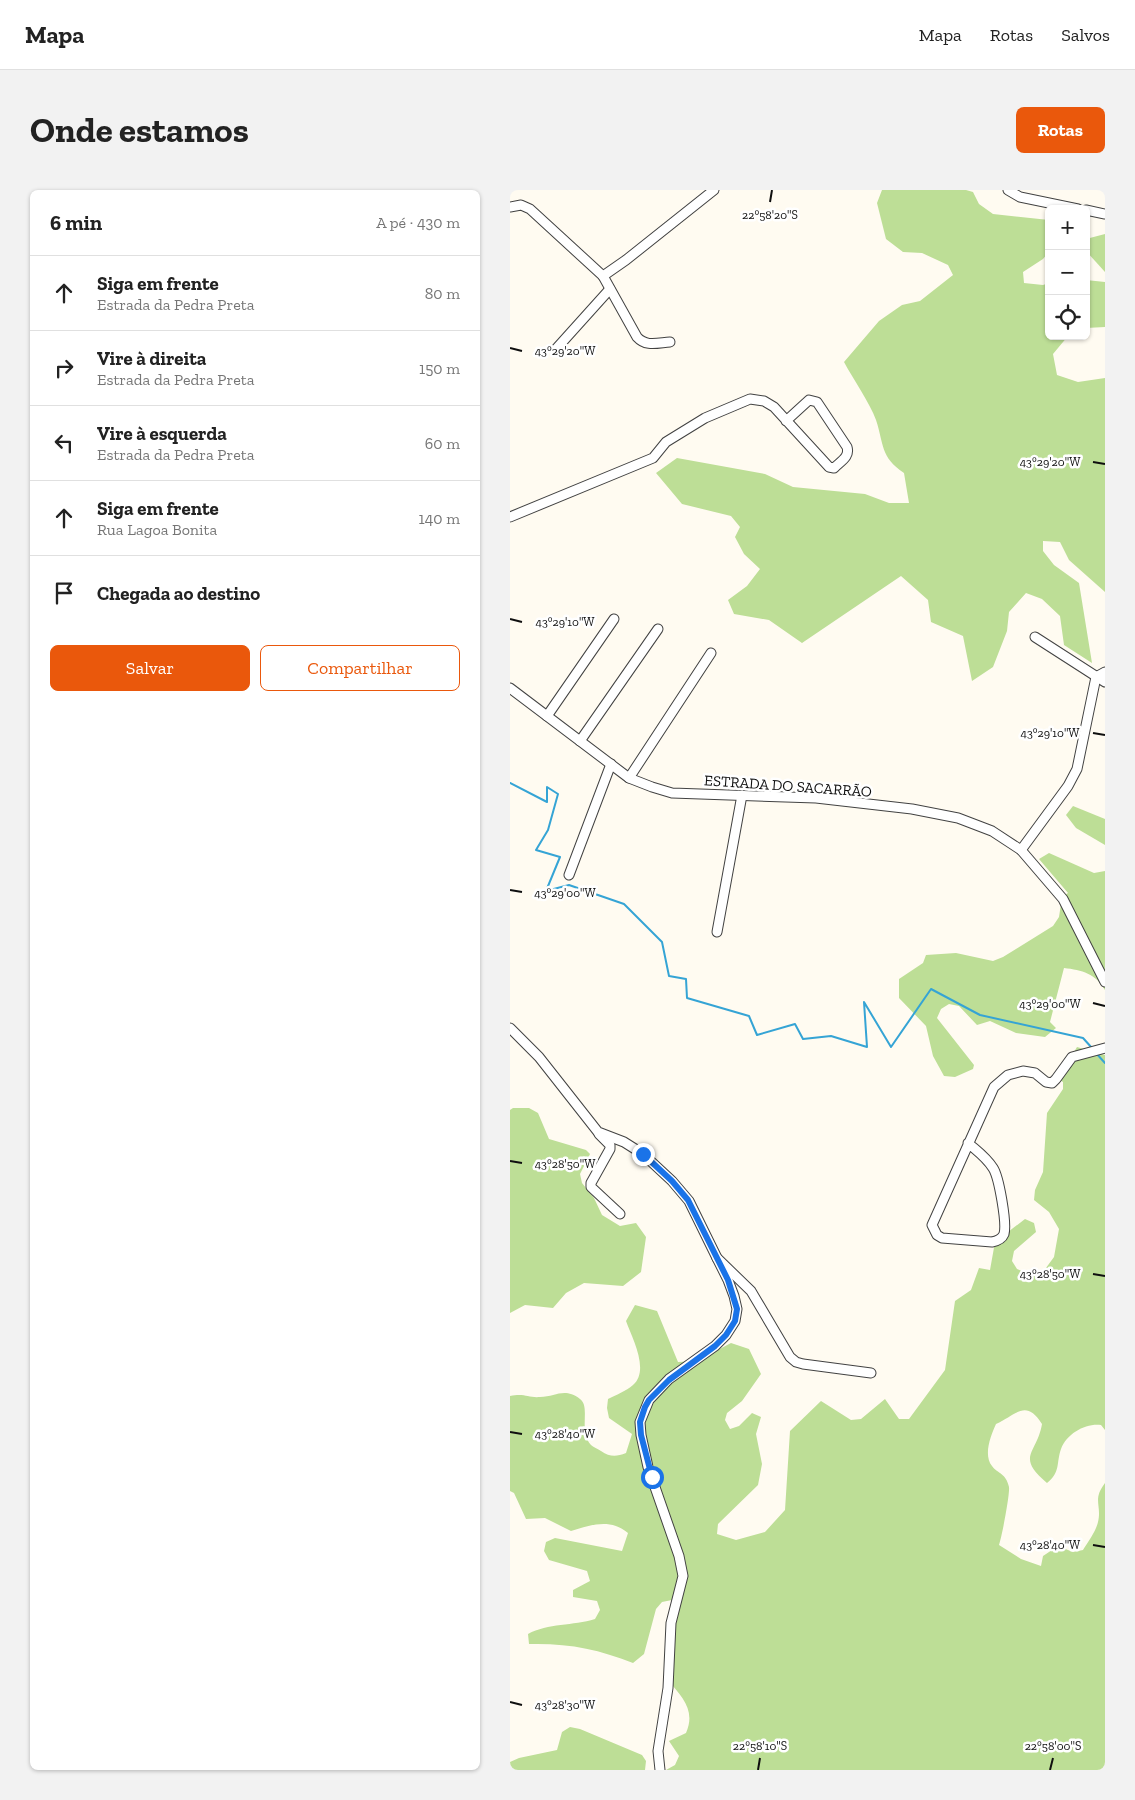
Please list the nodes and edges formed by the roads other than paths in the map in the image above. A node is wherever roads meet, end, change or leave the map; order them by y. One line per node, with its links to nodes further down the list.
1 (714, 190): 7 (street)
2 (1008, 190): 3 (street)
3 (1059, 205)
4 (510, 207): 7 (street)
5 (1090, 211): 6 (street)
6 (1105, 214)
7 (603, 276): 8 (street)
8 (610, 289): 9 (street); 10 (street)
9 (670, 342)
10 (556, 349)
11 (786, 420): 11 (street); 12 (street)
12 (510, 518)
13 (614, 619): 21 (street)
14 (658, 629): 22 (street)
15 (1035, 637): 18 (street)
16 (711, 653): 24 (street)
17 (1105, 672): 18 (street)
18 (1096, 677): 19 (street); 26 (street)
19 (1105, 682)
20 (510, 688): 21 (street, ESTRADA DO SACARRÃO)
21 (548, 716): 22 (street, ESTRADA DO SACARRÃO)
22 (580, 741): 23 (street, ESTRADA DO SACARRÃO)
23 (611, 764): 24 (street, ESTRADA DO SACARRÃO); 27 (street)
24 (629, 778): 25 (street, ESTRADA DO SACARRÃO)
25 (742, 795): 26 (street, ESTRADA DO SACARRÃO); 28 (street)
26 (1021, 850): 29 (street, ESTRADA DO SACARRÃO)
27 (569, 875)
28 (717, 932)
29 (1105, 982)
30 (510, 1028): 32 (street)
31 (1105, 1048): 33 (street)
32 (598, 1132): 34 (street); 35 (street)
33 (968, 1143): 33 (street)
34 (620, 1214)
35 (717, 1258): 36 (street); 37 (street)
36 (871, 1373)
37 (660, 1770)

